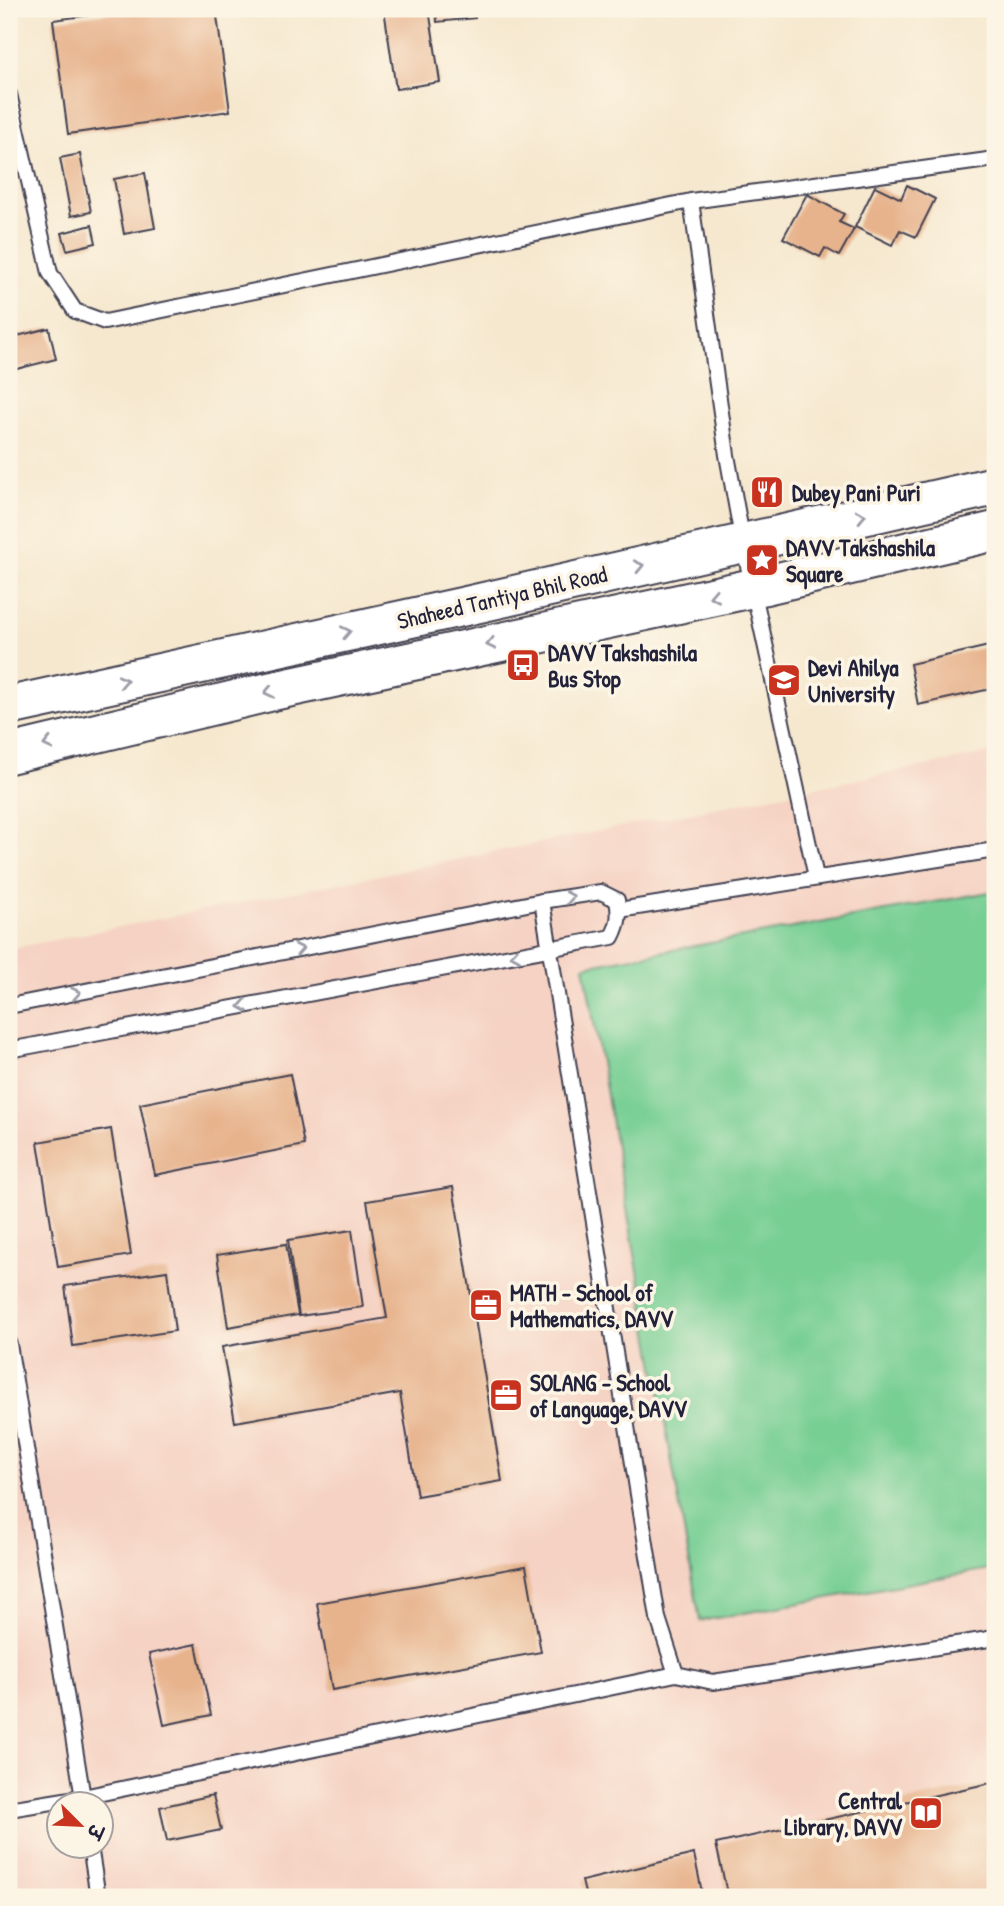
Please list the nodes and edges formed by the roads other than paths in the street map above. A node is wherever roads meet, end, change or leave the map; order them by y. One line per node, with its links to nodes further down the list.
1 (9, 94): 3 (lane)
2 (995, 159): 3 (lane)
3 (691, 201): 6 (lane)
4 (995, 486): 6 (main road, Shaheed Tantiya Bhil Road, one-way to 4)
5 (995, 531): 7 (main road)
6 (743, 543): 7 (lane); 8 (main road, Shaheed Tantiya Bhil Road, one-way to 6)
7 (753, 588): 9 (main road, one-way to 9); 11 (lane)
8 (9, 706)
9 (9, 754)
10 (995, 850): 11 (lane)
11 (817, 877): 13 (lane)
12 (542, 901): 13 (lane, one-way to 13); 14 (lane); 15 (lane, one-way to 12)
13 (619, 911): 14 (lane)
14 (550, 949): 16 (lane, one-way to 16); 19 (lane)
15 (9, 1006)
16 (9, 1051)
17 (9, 1344): 20 (lane)
18 (995, 1638): 19 (lane)
19 (676, 1674): 21 (lane)
20 (82, 1790)
21 (116, 1794)
22 (46, 1805): 23 (lane)
23 (9, 1809)
24 (92, 1860): 25 (lane)
25 (98, 1897)

